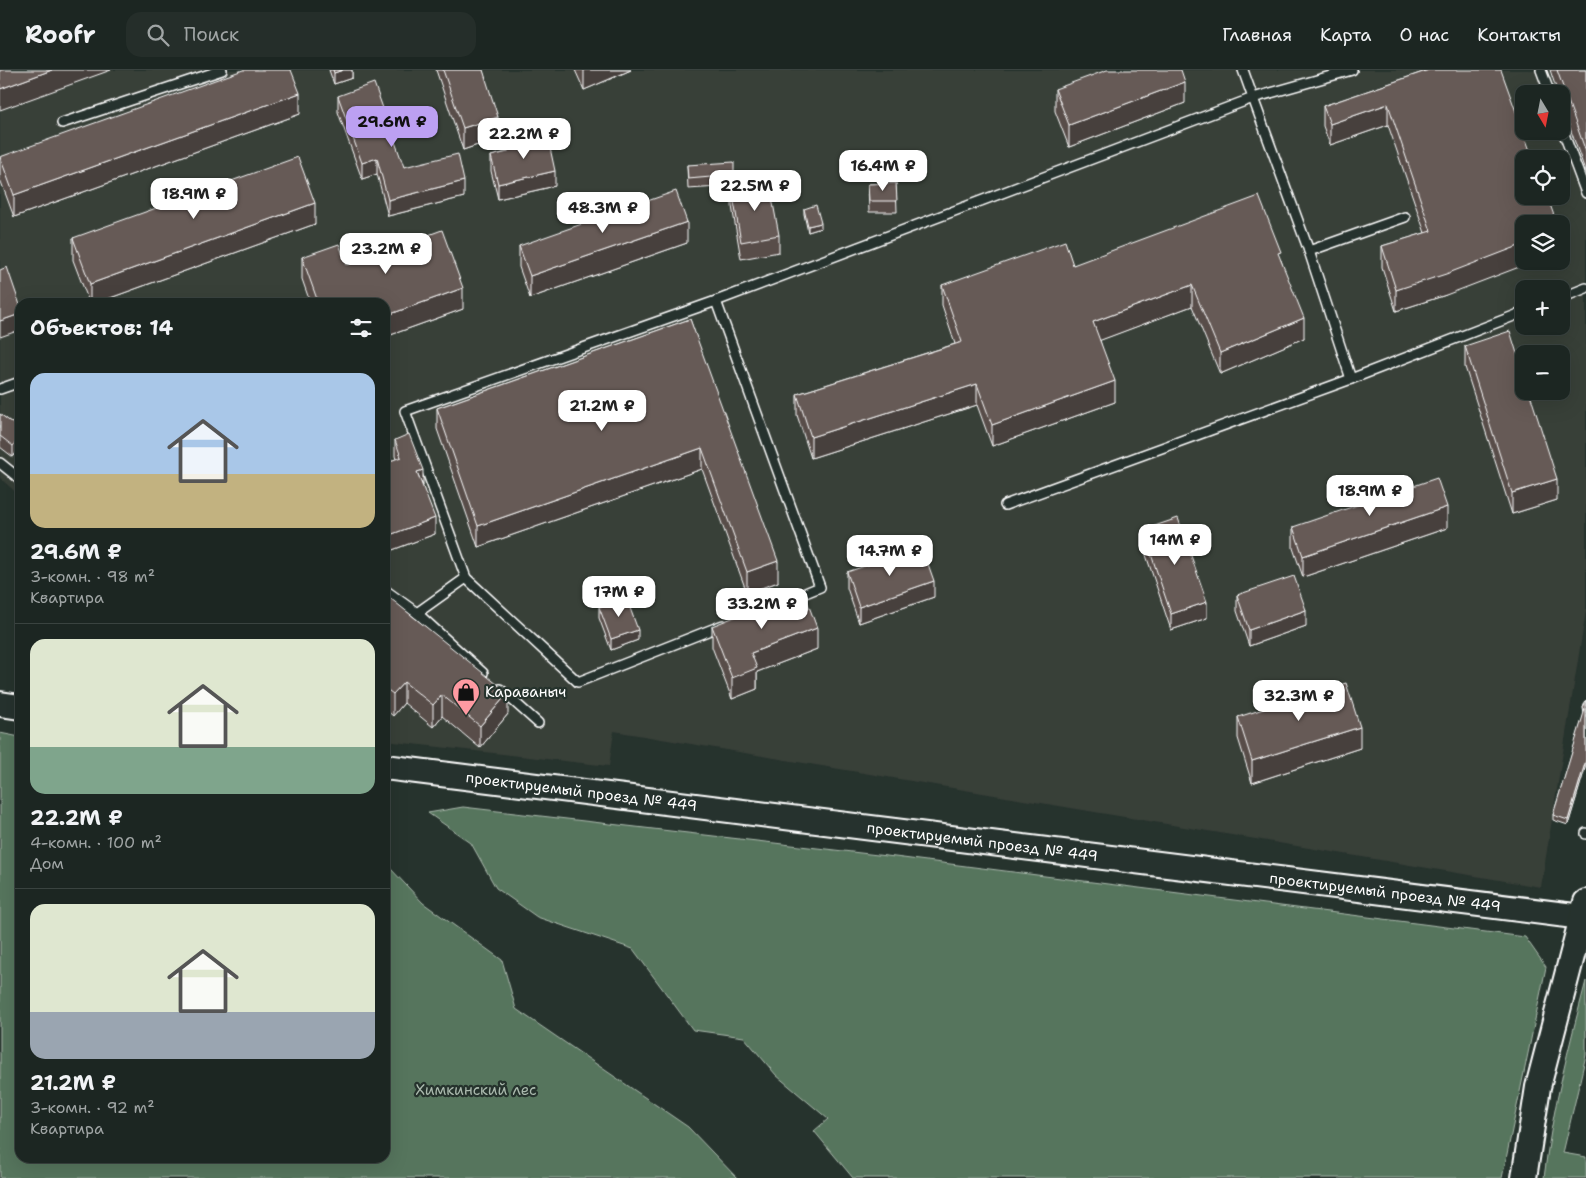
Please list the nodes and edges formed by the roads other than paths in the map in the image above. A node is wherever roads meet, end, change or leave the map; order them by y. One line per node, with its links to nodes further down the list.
1 (222, 70): 7 (lane)
2 (1243, 70): 6 (lane)
3 (1352, 70): 6 (lane)
4 (1541, 70): 5 (lane)
5 (1547, 85)
6 (1253, 98): 11 (lane); 14 (lane)
7 (62, 123)
8 (1566, 140): 9 (lane)
9 (1586, 193)
10 (1405, 217): 11 (lane)
11 (1309, 251): 16 (lane)
12 (1586, 288): 13 (lane)
13 (1570, 294)
14 (716, 301): 22 (lane); 24 (lane)
15 (1515, 315): 16 (lane)
16 (1351, 379): 21 (lane)
17 (15, 384): 18 (lane)
18 (0, 389)
19 (0, 463): 20 (lane)
20 (15, 475)
21 (1005, 505)
22 (466, 578): 25 (lane); 26 (lane)
23 (390, 594): 25 (lane)
24 (784, 602)
25 (417, 614): 29 (lane)
26 (730, 622)
27 (0, 704): 28 (street)
28 (15, 707)
29 (538, 723)
30 (390, 768): 31 (street, проектируемый проезд № 449)
31 (1584, 909): 32 (street)
32 (1524, 1178)

